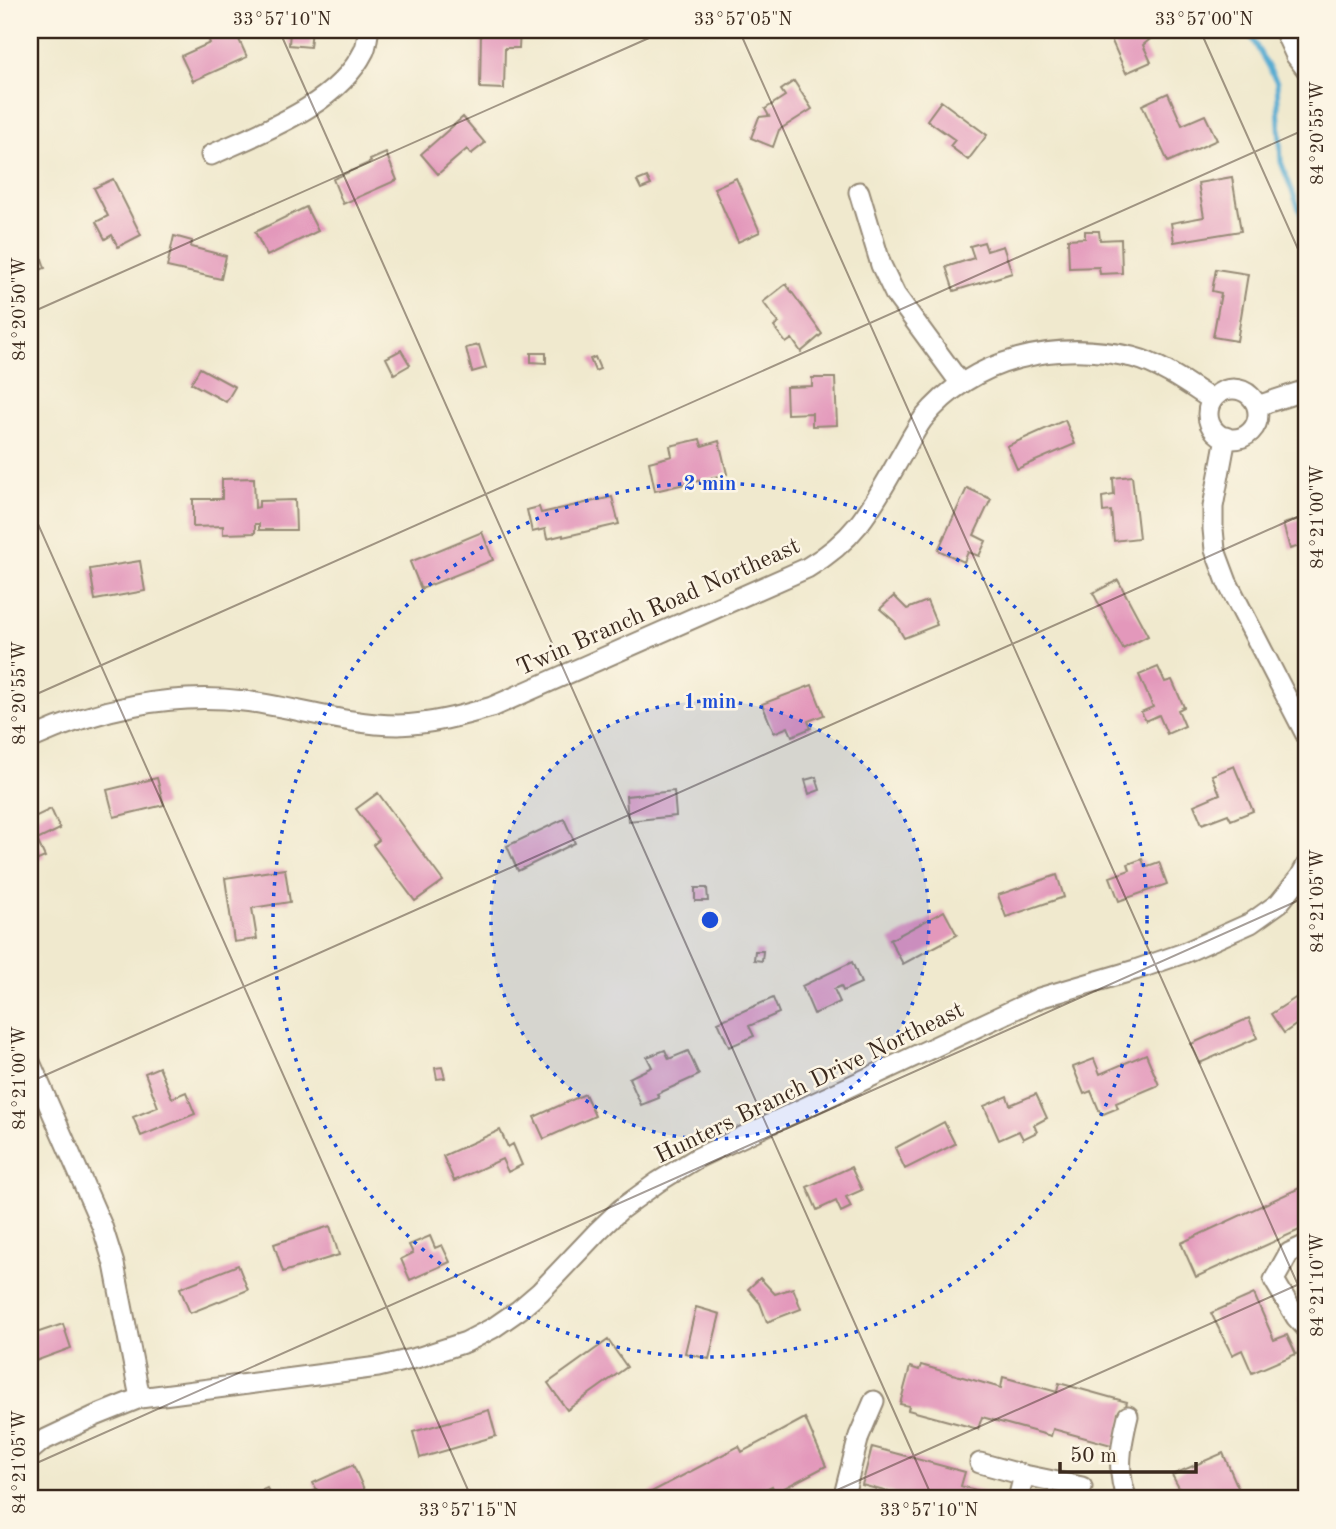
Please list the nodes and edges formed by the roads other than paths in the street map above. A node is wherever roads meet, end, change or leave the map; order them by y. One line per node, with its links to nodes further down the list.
1 (369, 30): 4 (street)
2 (1284, 30): 3 (street)
3 (1306, 69)
4 (211, 155)
5 (859, 192): 6 (street)
6 (961, 384): 8 (street, Twin Branch Road Northeast); 12 (street, Twin Branch Road Northeast)
7 (1306, 390): 9 (street)
8 (1212, 400): 9 (street); 10 (street)
9 (1257, 406): 10 (street)
10 (1226, 437): 11 (street)
11 (1306, 735)
12 (30, 738)
13 (1306, 866): 17 (street, Hunters Branch Drive Northeast)
14 (30, 1062): 17 (street)
15 (1306, 1245): 16 (street)
16 (1306, 1328)
17 (140, 1398): 20 (street, Hunters Branch Drive Northeast)
18 (874, 1401): 24 (street)
19 (1128, 1416): 26 (street)
20 (30, 1451)
21 (980, 1463): 22 (street)
22 (1024, 1475): 23 (street); 25 (street)
23 (1082, 1487)
24 (843, 1499)
25 (1018, 1499)
26 (1127, 1499)

